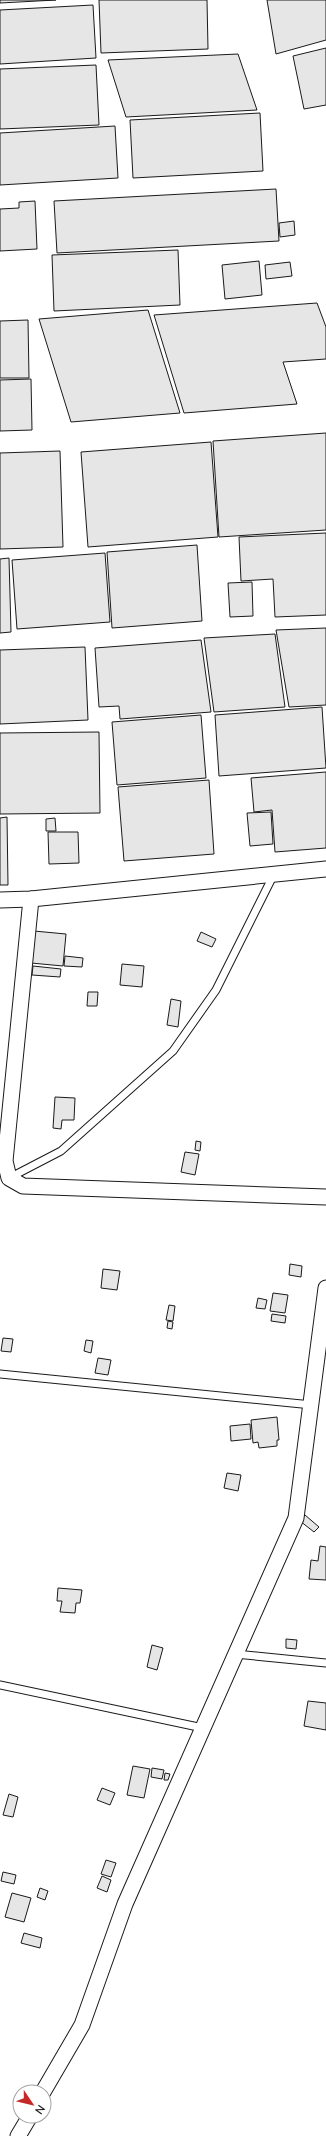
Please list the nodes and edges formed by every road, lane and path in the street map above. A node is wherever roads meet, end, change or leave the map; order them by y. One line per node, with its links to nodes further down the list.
1 (326, 869): 2 (street)
2 (275, 874): 3 (street); 5 (lane)
3 (31, 899): 4 (street); 5 (street)
4 (0, 900)
5 (9, 1178): 6 (street)
6 (326, 1197)
7 (326, 1288): 9 (street)
8 (0, 1374): 9 (lane)
9 (312, 1406): 10 (street)
10 (235, 1654): 11 (lane); 13 (street)
11 (326, 1663)
12 (0, 1685): 13 (lane)
13 (203, 1728): 14 (street)
14 (48, 2084)
15 (25, 2124): 16 (street)
16 (18, 2136)

